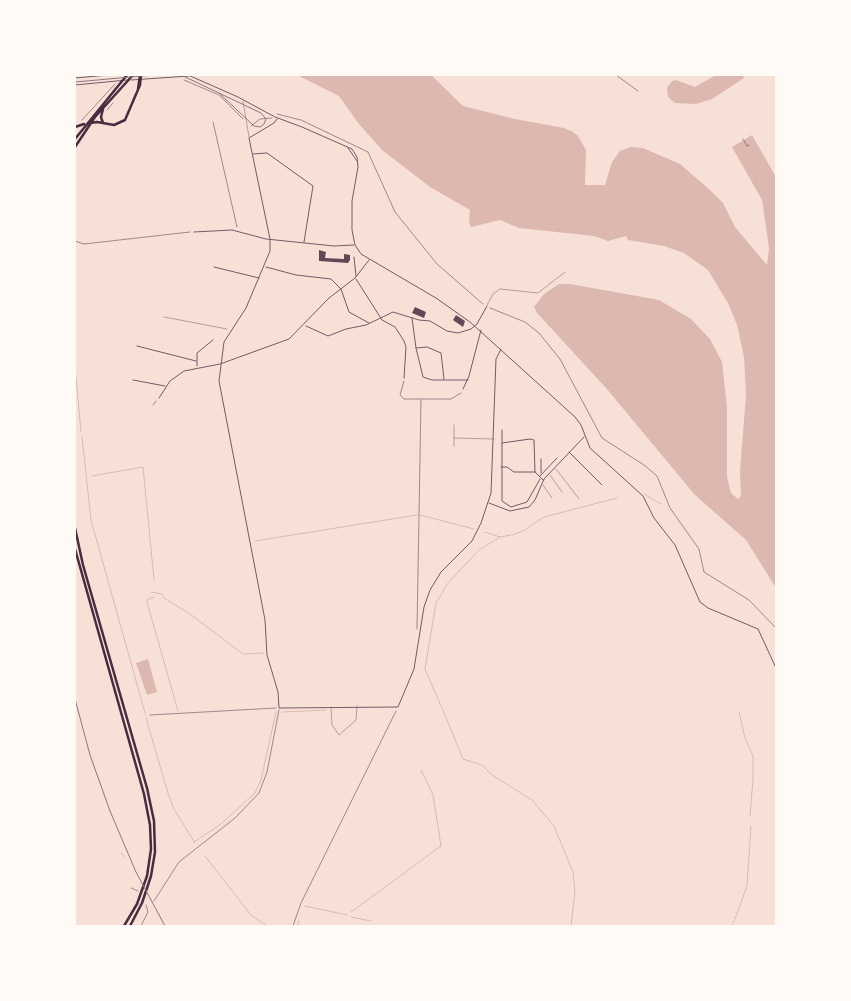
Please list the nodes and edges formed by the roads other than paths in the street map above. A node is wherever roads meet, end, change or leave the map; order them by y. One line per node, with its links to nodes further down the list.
1 (108, 75): 6 (street)
2 (127, 75): 11 (main road)
3 (133, 75): 9 (main road)
4 (189, 75): 5 (street); 8 (street)
5 (140, 77): 7 (street); 13 (main road)
6 (75, 78)
7 (75, 86)
8 (243, 100): 10 (street); 16 (lane)
9 (103, 108): 12 (main road); 13 (main road)
10 (277, 118): 16 (street); 22 (street)
11 (85, 124): 14 (main road); 15 (main road)
12 (90, 124): 13 (main road); 17 (main road)
13 (104, 124)
14 (75, 127)
15 (75, 138)
16 (249, 138): 18 (street)
17 (75, 147)
18 (252, 154): 20 (street); 21 (street)
19 (194, 232): 20 (street)
20 (270, 239): 21 (street); 26 (street)
21 (304, 242): 22 (street)
22 (355, 245): 25 (street)
23 (355, 254): 24 (lane)
24 (354, 257): 30 (street)
25 (369, 260): 30 (street); 38 (street)
26 (265, 266): 29 (street); 31 (street)
27 (214, 267): 29 (street)
28 (565, 272): 32 (lane)
29 (260, 278): 39 (street)
30 (356, 278): 31 (street); 35 (street)
31 (341, 289): 36 (street); 37 (street)
32 (487, 306): 38 (street)
33 (164, 317): 39 (lane)
34 (412, 318): 35 (street); 38 (street); 43 (street)
35 (381, 319): 36 (street); 48 (street)
36 (370, 324): 37 (street)
37 (305, 326): 46 (street)
38 (475, 326): 40 (street)
39 (229, 330): 46 (street)
40 (481, 330): 44 (street); 51 (street)
41 (213, 340): 45 (street)
42 (136, 346): 45 (street)
43 (416, 348): 50 (street); 50 (street)
44 (501, 349): 57 (street); 59 (street)
45 (196, 361): 47 (street)
46 (220, 364): 47 (street); 81 (street)
47 (197, 367): 52 (street)
48 (404, 378)
49 (133, 380): 52 (street)
50 (444, 380): 51 (street)
51 (468, 380): 53 (street)
52 (166, 387): 54 (street)
53 (463, 389)
54 (158, 398)
55 (454, 425): 58 (lane)
56 (502, 430): 60 (street)
57 (585, 436): 62 (street); 79 (street)
58 (454, 438): 59 (lane); 61 (lane)
59 (494, 439): 76 (street)
60 (502, 443): 65 (street); 67 (street)
61 (454, 446)
62 (569, 452): 66 (street); 72 (street)
63 (557, 458): 69 (street)
64 (541, 459): 69 (street)
65 (501, 467): 67 (street); 69 (street)
66 (554, 467): 68 (street); 75 (lane)
67 (536, 472): 69 (street)
68 (549, 473): 70 (street); 73 (lane)
69 (540, 477): 70 (street)
70 (543, 480): 71 (street)
71 (542, 484): 74 (lane); 76 (street)
72 (602, 485)
73 (562, 492)
74 (552, 498)
75 (579, 499)
76 (488, 502): 80 (street)
77 (75, 528): 83 (main road)
78 (75, 550): 82 (main road)
79 (776, 668)
80 (357, 706): 81 (street); 81 (lane)
81 (331, 707)
82 (124, 925)
83 (130, 926)

